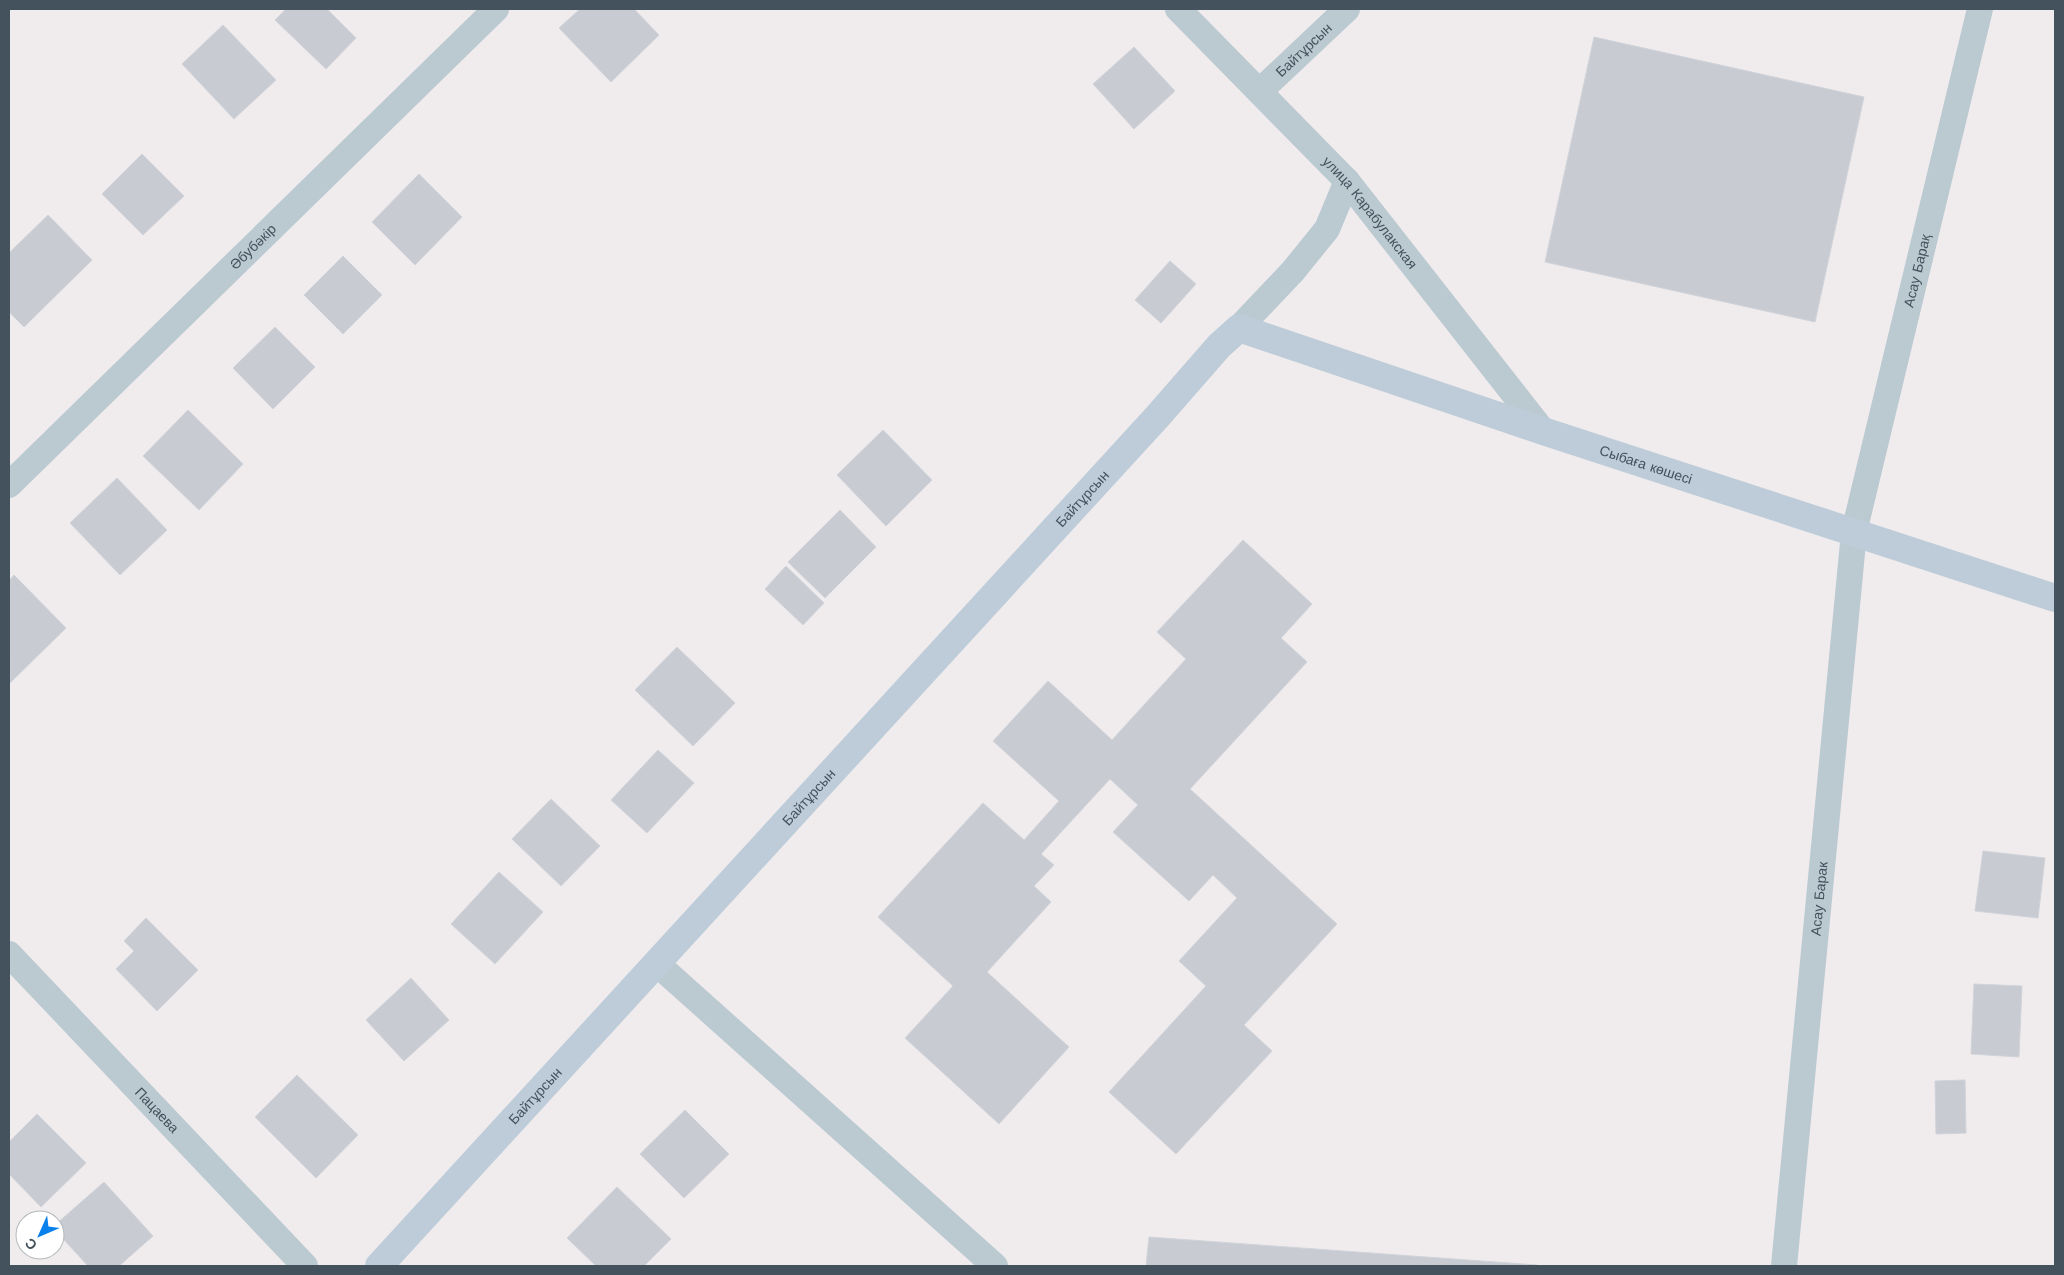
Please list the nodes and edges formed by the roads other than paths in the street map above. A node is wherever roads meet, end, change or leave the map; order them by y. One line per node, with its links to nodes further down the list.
1 (496, 9): 9 (street, Әбубәкір)
2 (1178, 9): 5 (street, улица Карабулакская)
3 (1347, 9): 5 (street, Байтұрсын)
4 (1980, 9): 10 (street, Асау Барақ)
5 (1260, 91): 6 (street, улица Карабулакская)
6 (1347, 181): 7 (street); 8 (street, улица Карабулакская)
7 (1239, 328): 8 (street, Сыбаға көшесі); 13 (street, Байтұрсын)
8 (1543, 431): 10 (street, Сыбаға көшесі)
9 (9, 485)
10 (1854, 532): 11 (street, Сыбаға көшесі); 17 (street, Асау Барак)
11 (2055, 598)
12 (9, 954): 14 (street, Пацаева)
13 (656, 963): 15 (street, Байтұрсын); 16 (street)
14 (306, 1266)
15 (378, 1266)
16 (994, 1266)
17 (1784, 1266)

